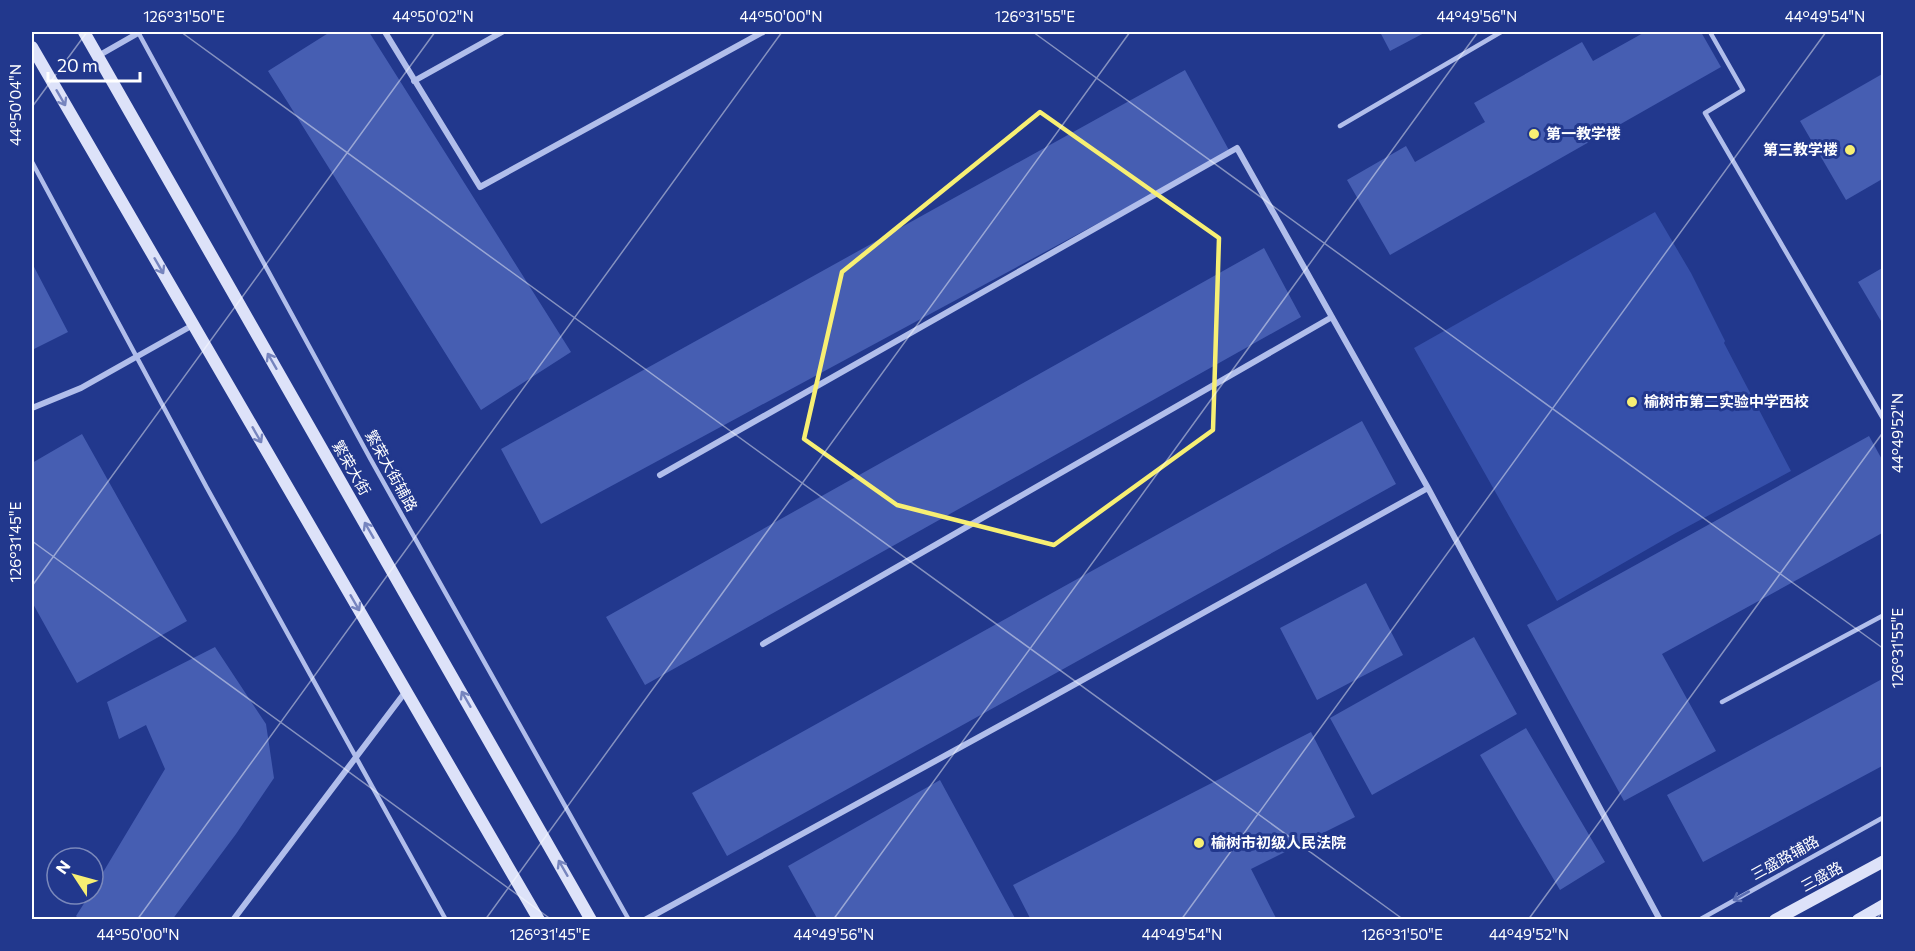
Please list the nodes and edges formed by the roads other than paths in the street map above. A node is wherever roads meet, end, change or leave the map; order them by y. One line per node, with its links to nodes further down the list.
1 (84, 32): 9 (main road, 繁荣大街)
2 (139, 32): 9 (street); 32 (lane, 繁荣大街辅路)
3 (385, 32): 10 (street)
4 (502, 32): 10 (street)
5 (763, 32): 10 (street)
6 (1501, 32): 11 (lane)
7 (1710, 32): 17 (lane)
8 (32, 47): 14 (main road, one-way to 14)
9 (98, 56): 31 (main road, 繁荣大街, one-way to 9)
10 (414, 81)
11 (1340, 126)
12 (32, 162): 15 (lane)
13 (1332, 317): 18 (street); 19 (street); 21 (street)
14 (193, 325): 15 (street); 22 (main road, one-way to 22)
15 (135, 357): 16 (street); 24 (lane)
16 (32, 408)
17 (1884, 420)
18 (660, 476)
19 (1428, 488): 33 (street); 34 (street)
20 (1884, 615): 23 (lane)
21 (763, 644)
22 (406, 691): 24 (street); 30 (main road)
23 (1722, 702)
24 (357, 756): 28 (street); 29 (lane)
25 (1884, 817): 35 (lane, 三盛路辅路, one-way to 35)
26 (1884, 861): 36 (main road, 三盛路)
27 (1884, 905): 37 (main road)
28 (233, 920)
29 (446, 920)
30 (539, 920)
31 (591, 920)
32 (628, 920)
33 (645, 920)
34 (1660, 920)
35 (1699, 920)
36 (1775, 920)
37 (1858, 920)

